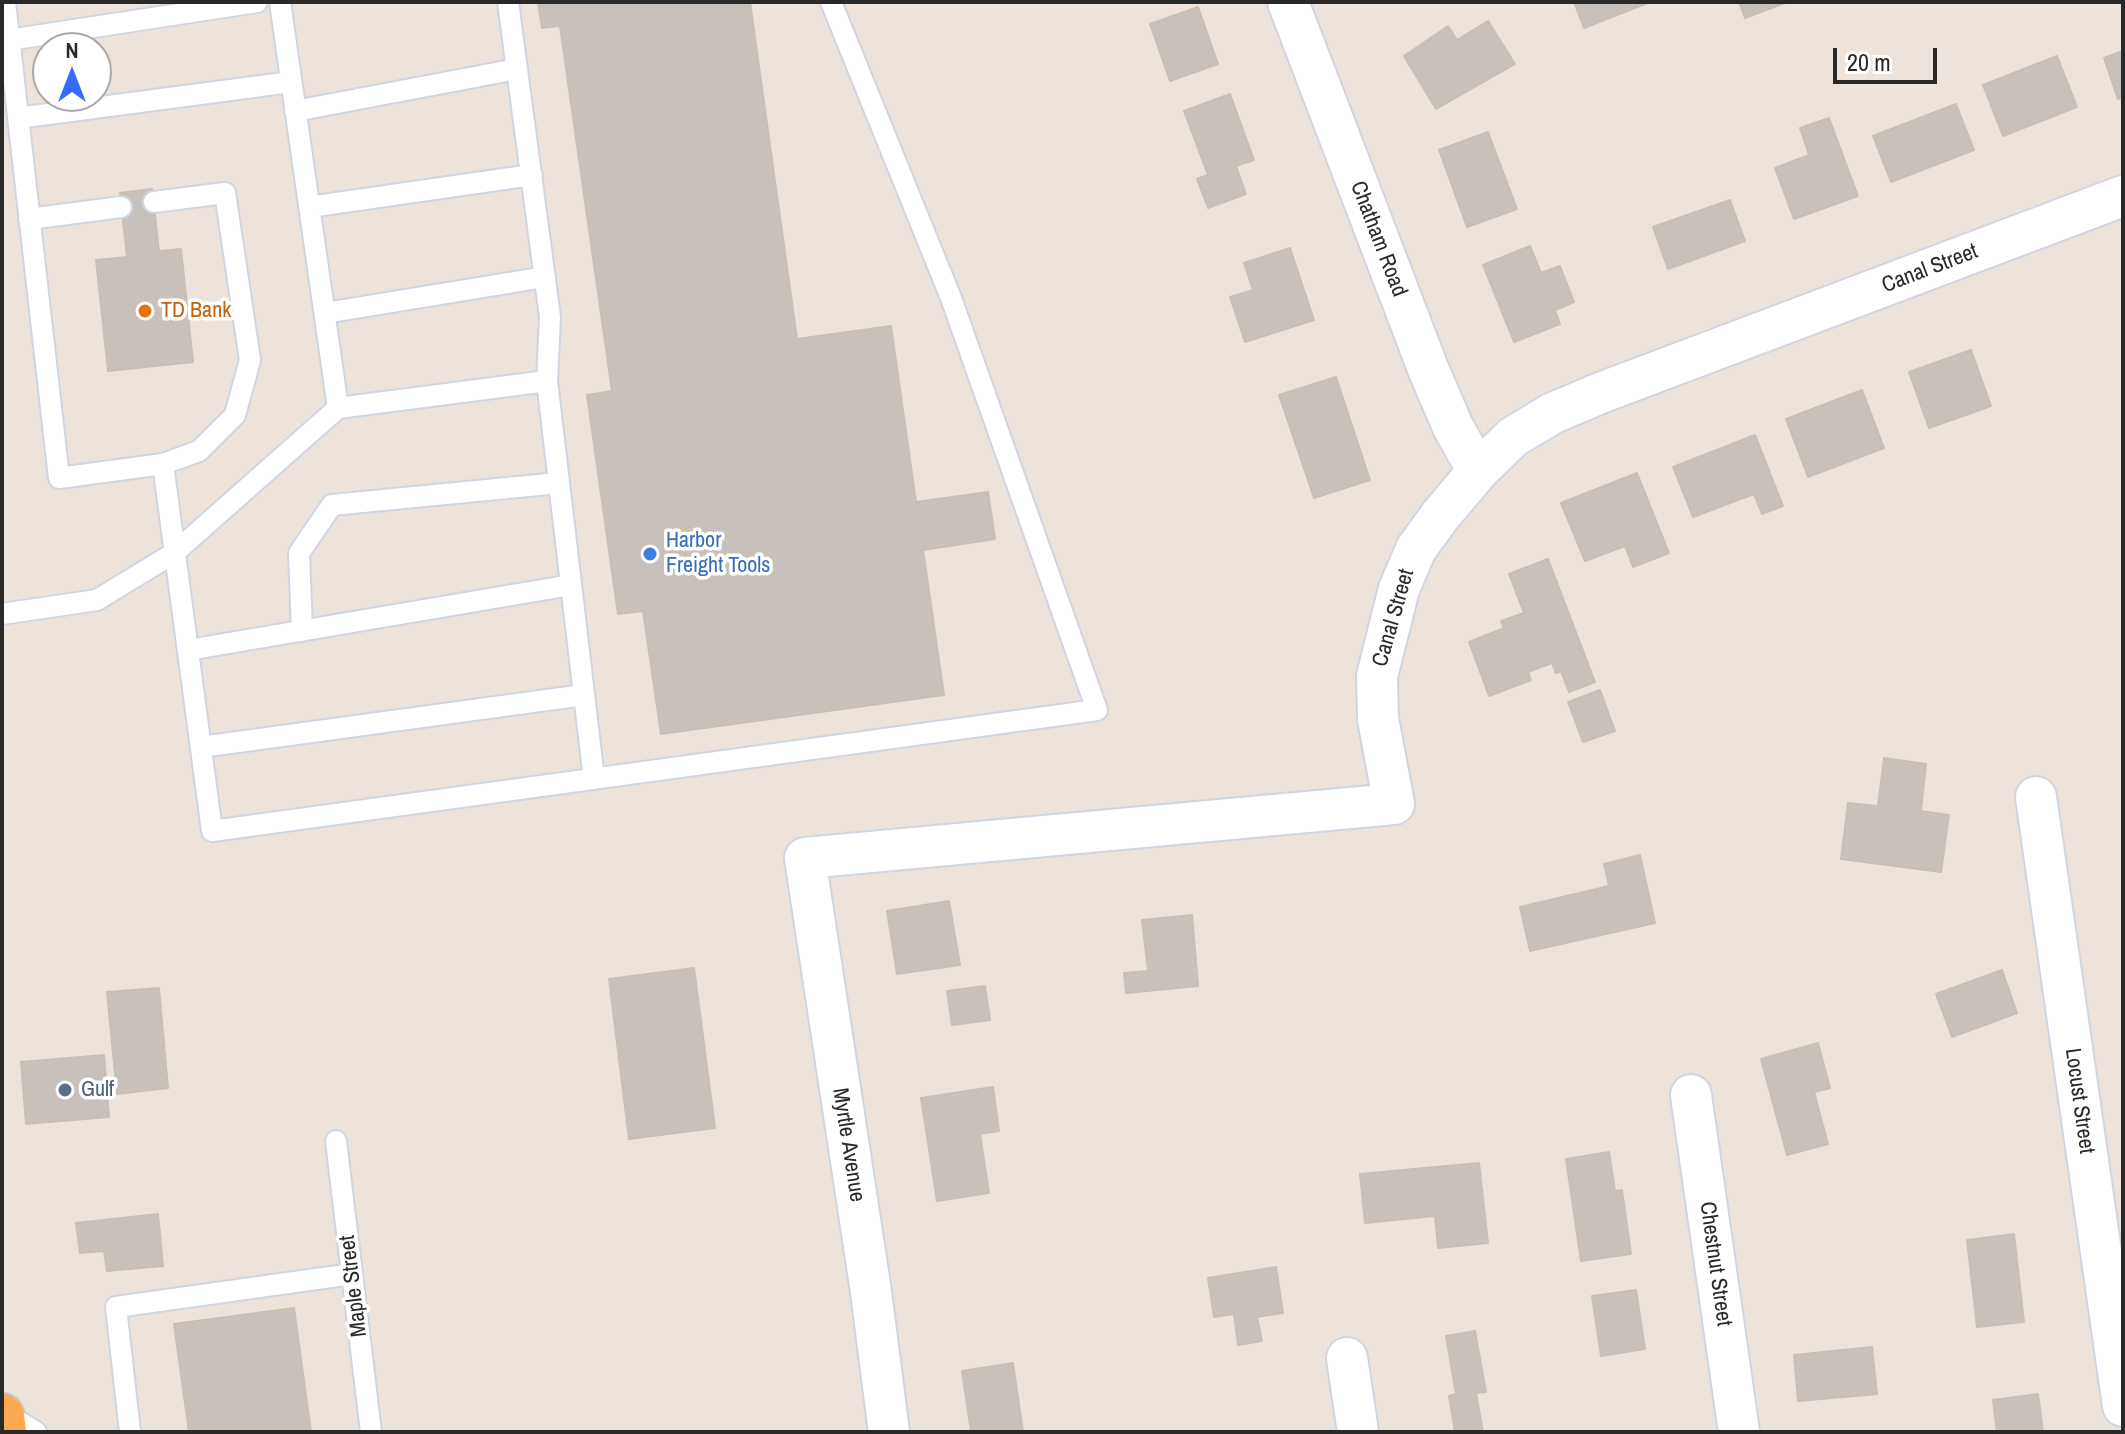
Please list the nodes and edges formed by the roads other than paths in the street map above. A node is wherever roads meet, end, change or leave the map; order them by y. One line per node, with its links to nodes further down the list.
1 (5, 2): 7 (lane)
2 (257, 2): 7 (lane)
3 (280, 2): 9 (lane)
4 (508, 2): 8 (lane)
5 (831, 2): 32 (lane)
6 (1288, 2): 23 (street, Chatham Road)
7 (5, 40): 11 (lane)
8 (517, 69): 10 (lane); 12 (lane)
9 (291, 82): 10 (lane); 11 (lane)
10 (295, 111): 16 (lane)
11 (18, 118): 17 (lane)
12 (532, 175): 16 (lane); 18 (lane)
13 (2123, 196): 23 (street, Canal Street)
14 (154, 202): 22 (lane)
15 (121, 207): 17 (lane)
16 (309, 207): 19 (lane)
17 (29, 219): 22 (lane)
18 (545, 277): 19 (lane); 20 (lane)
19 (325, 313): 21 (lane)
20 (547, 381): 21 (lane); 24 (lane)
21 (338, 408): 25 (lane)
22 (163, 464): 25 (lane)
23 (1478, 471): 34 (street, Canal Street)
24 (559, 483): 26 (lane); 28 (lane)
25 (174, 553): 27 (lane); 29 (lane)
26 (571, 585): 28 (lane); 30 (lane)
27 (2, 614)
28 (302, 631): 29 (lane)
29 (188, 650): 31 (lane)
30 (584, 695): 31 (lane); 32 (lane)
31 (201, 747): 32 (lane)
32 (594, 779)
33 (2036, 797): 39 (street, Locust Street)
34 (805, 858): 45 (street, Myrtle Avenue)
35 (1691, 1095): 47 (street, Chestnut Street)
36 (336, 1141): 37 (lane, Maple Street)
37 (352, 1274): 43 (lane); 44 (lane, Maple Street)
38 (1347, 1358): 46 (street)
39 (2123, 1406)
40 (2, 1413): 41 (highway); 42 (lane)
41 (4, 1432)
42 (36, 1432)
43 (130, 1432)
44 (371, 1432)
45 (889, 1432)
46 (1358, 1432)
47 (1739, 1432)

